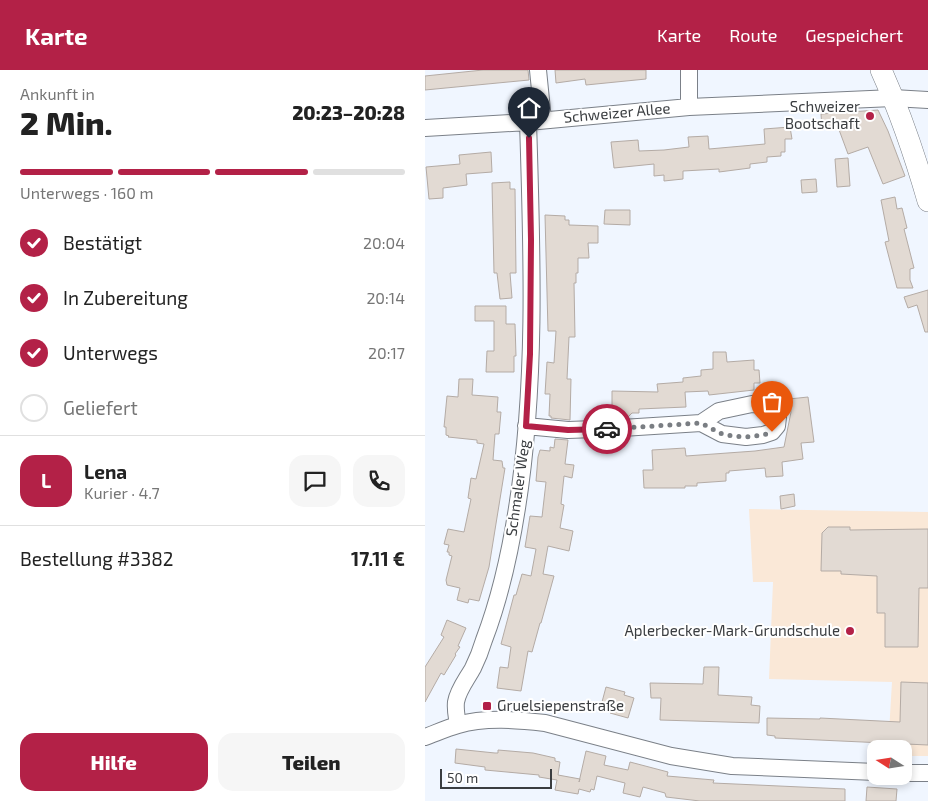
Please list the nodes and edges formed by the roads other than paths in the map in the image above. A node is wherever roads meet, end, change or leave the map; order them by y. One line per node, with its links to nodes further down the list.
1 (538, 70): 7 (street, Schmaler Weg)
2 (689, 70): 6 (street, Schweizer Allee)
3 (881, 70): 4 (street)
4 (893, 98): 5 (street, Schweizer Allee); 6 (street, Schweizer Allee); 9 (street)
5 (928, 100)
6 (689, 107): 7 (street, Schweizer Allee)
7 (536, 121): 8 (street, Schweizer Allee); 11 (street, Schmaler Weg)
8 (425, 128)
9 (928, 201)
10 (701, 423): 11 (street)
11 (526, 426): 12 (street, Schmaler Weg)
12 (458, 725): 13 (street); 14 (street)
13 (425, 737)
14 (867, 772)
15 (913, 773): 16 (street)
16 (928, 773)

